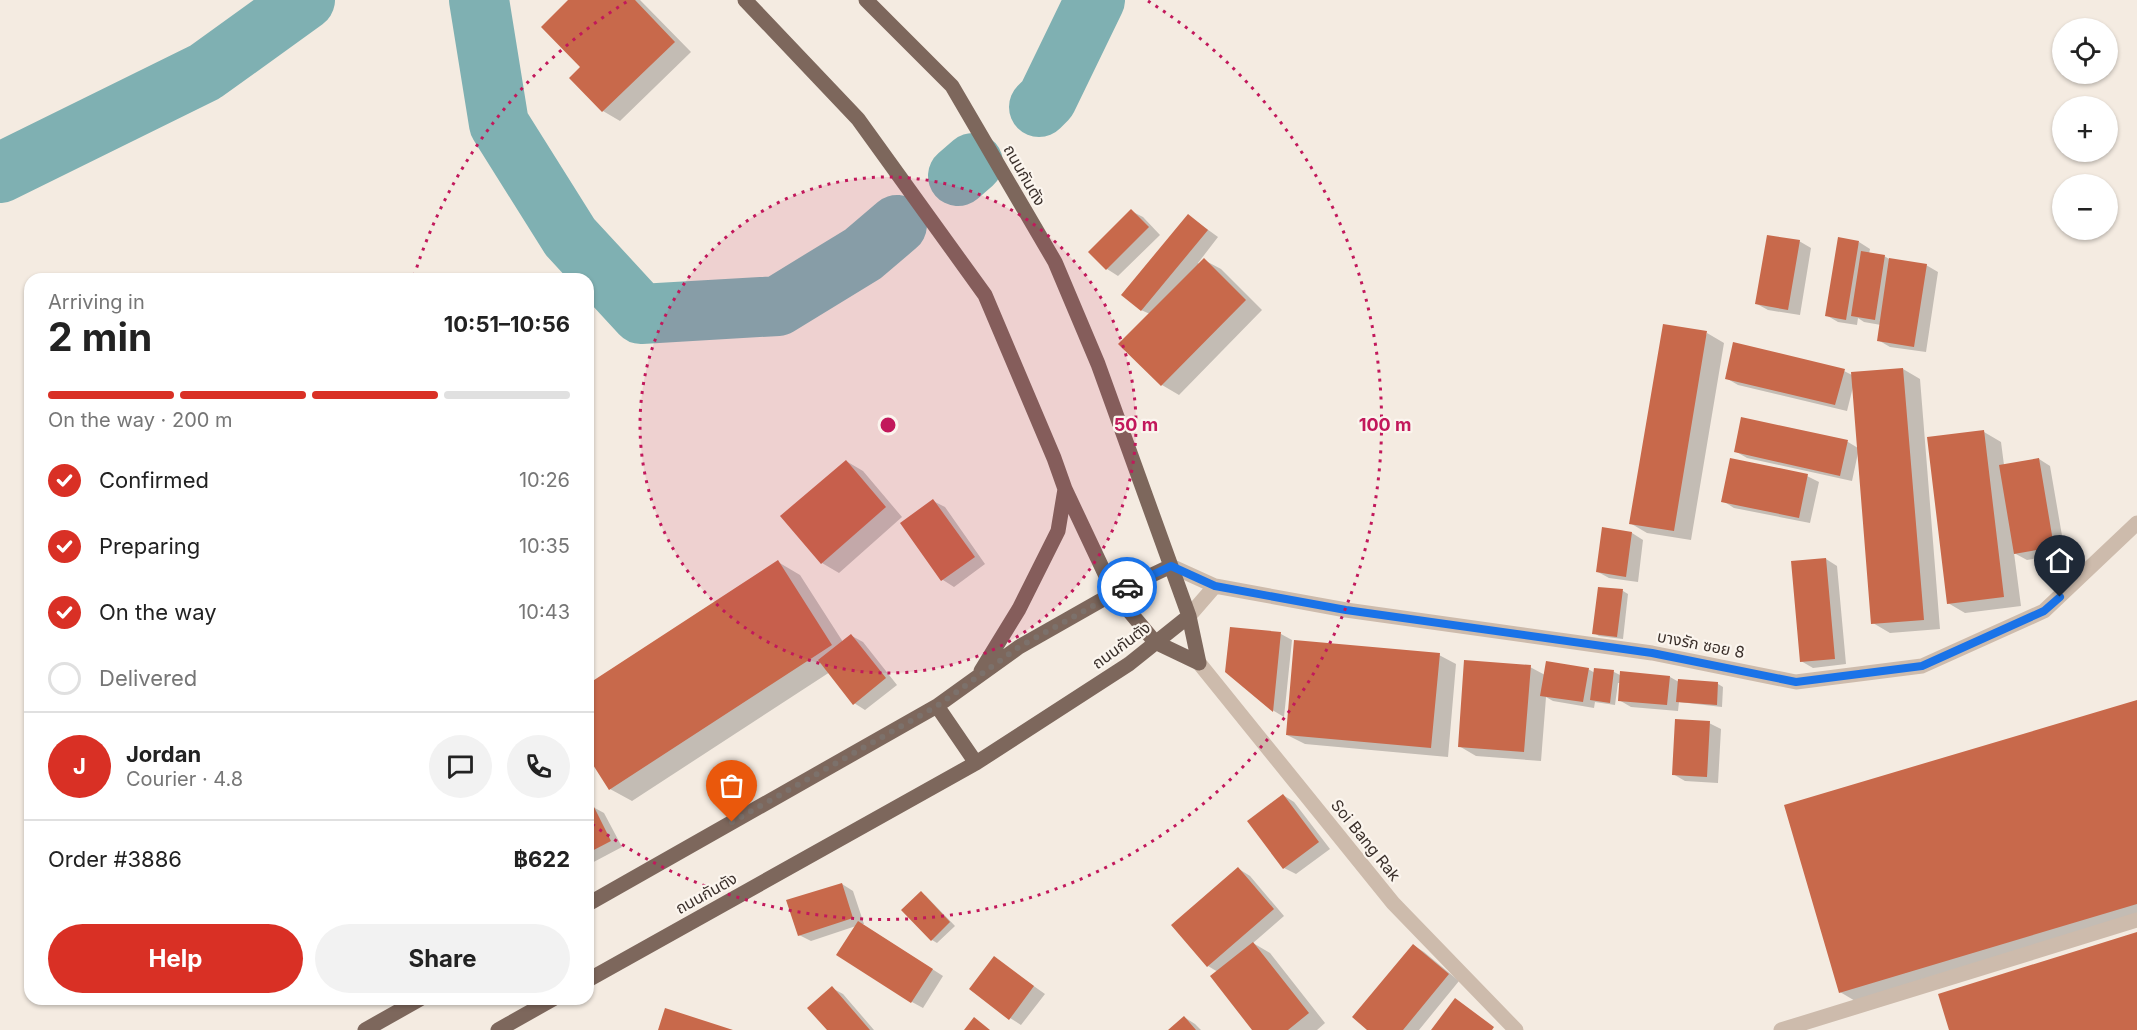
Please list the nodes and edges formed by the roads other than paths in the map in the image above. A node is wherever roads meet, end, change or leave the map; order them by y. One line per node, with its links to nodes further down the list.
1 (745, 0): 3 (main road)
2 (866, 0): 5 (main road, ถนนกันตัง)
3 (1065, 489): 7 (main road); 11 (main road)
4 (2137, 523): 6 (street, บางรัก ซอย 8)
5 (1171, 566): 6 (street, บางรัก ซอย 8); 7 (main road); 8 (main road, ถนนกันตัง)
6 (1215, 586): 8 (street)
7 (1114, 593): 9 (main road); 11 (main road)
8 (1189, 616): 9 (main road, ถนนกันตัง); 10 (main road)
9 (1155, 642): 10 (main road); 13 (main road, ถนนกันตัง)
10 (1199, 663): 21 (street, Soi Bang Rak)
11 (978, 676): 12 (main road)
12 (937, 706): 13 (main road); 14 (main road)
13 (976, 763): 16 (main road, ถนนกันตัง)
14 (594, 901)
15 (2137, 920): 22 (street)
16 (594, 977)
17 (409, 1005): 19 (main road)
18 (542, 1005): 20 (main road)
19 (365, 1030)
20 (498, 1030)
21 (1516, 1030)
22 (1781, 1030)

